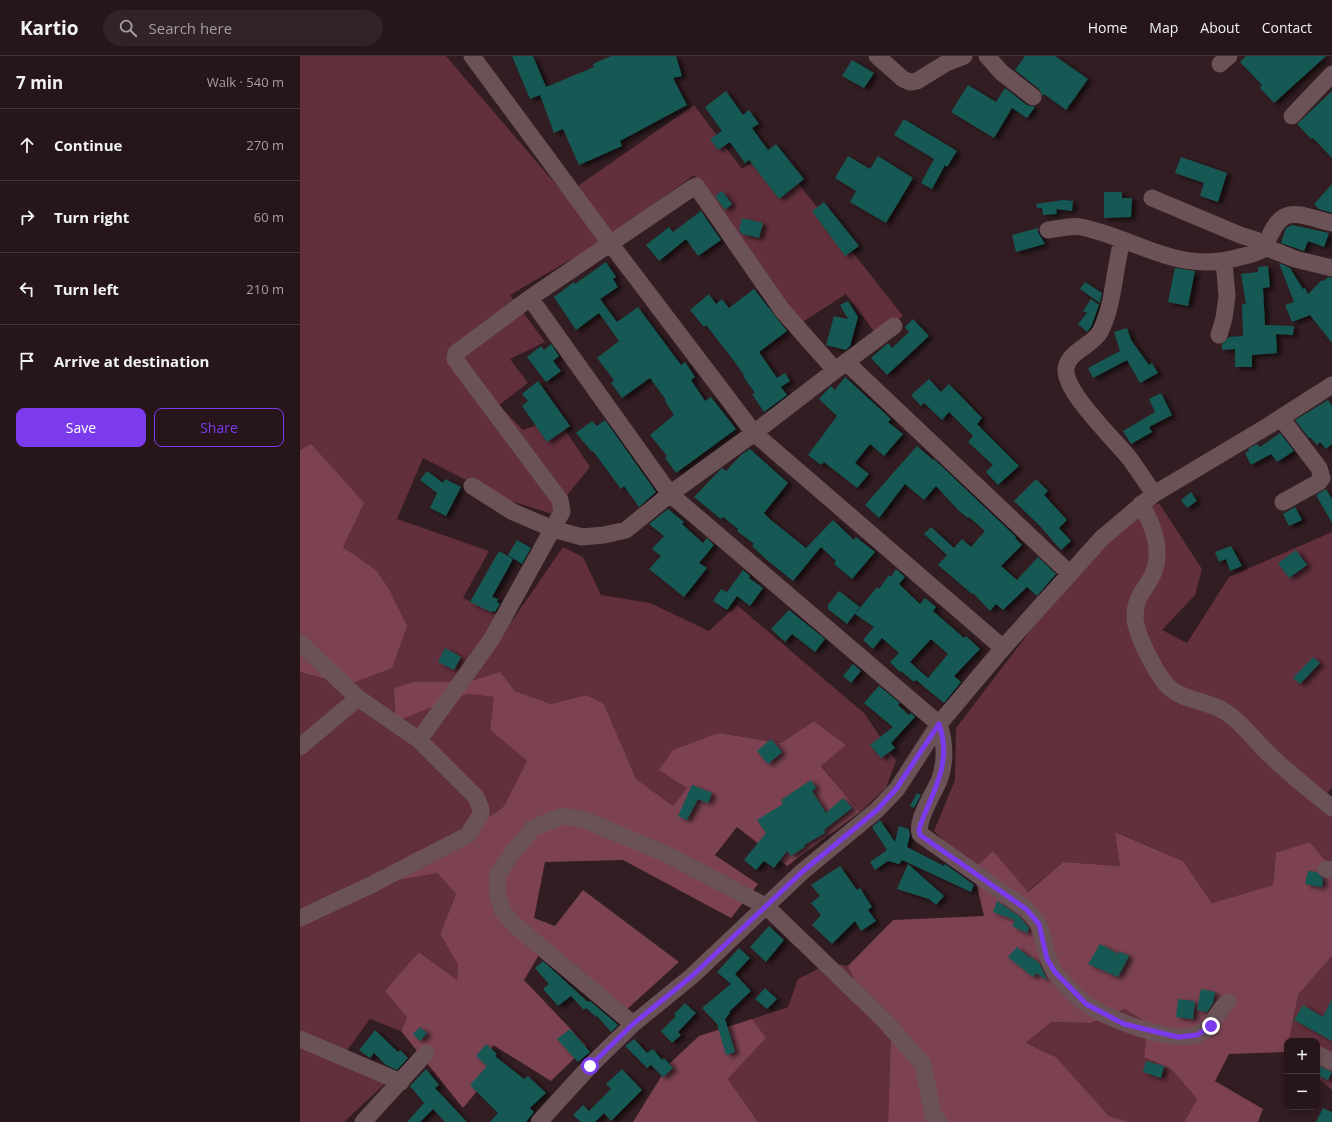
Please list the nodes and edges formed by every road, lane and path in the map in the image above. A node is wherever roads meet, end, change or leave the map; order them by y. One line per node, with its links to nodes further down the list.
1 (472, 56): 12 (street)
2 (877, 56): 3 (street)
3 (964, 56)
4 (987, 56): 6 (street)
5 (1332, 74): 7 (street)
6 (1033, 97)
7 (1292, 116)
8 (1152, 198): 13 (street)
9 (1332, 223): 13 (street)
10 (1048, 230): 11 (street)
11 (1122, 241): 14 (street); 25 (street)
12 (610, 243): 16 (street); 19 (street); 22 (street)
13 (1266, 248): 14 (street); 15 (street)
14 (1224, 261): 18 (street)
15 (1332, 268)
16 (530, 298): 24 (street); 27 (street)
17 (894, 326): 19 (street)
18 (1219, 335)
19 (840, 366): 22 (street); 28 (street)
20 (1332, 385): 21 (street)
21 (1281, 418): 25 (street); 26 (street)
22 (754, 433): 24 (street); 30 (street)
23 (472, 486): 27 (street)
24 (670, 494): 27 (street); 32 (street)
25 (1148, 499): 28 (street); 35 (street)
26 (1283, 502)
27 (553, 528): 33 (street)
28 (1070, 574): 30 (street)
29 (300, 643): 31 (street)
30 (1003, 648): 32 (street)
31 (358, 698): 33 (street); 34 (street)
32 (939, 724): 36 (street); 38 (street)
33 (419, 740): 37 (street)
34 (300, 747)
35 (1332, 808)
36 (766, 907): 39 (street); 39 (street); 47 (street)
37 (300, 918)
38 (1228, 1002)
39 (633, 1024): 46 (street)
40 (300, 1039): 44 (street)
41 (426, 1053): 44 (street)
42 (1320, 1056): 43 (street)
43 (1332, 1062)
44 (401, 1082): 45 (street)
45 (363, 1122)
46 (539, 1122)
47 (939, 1122)

